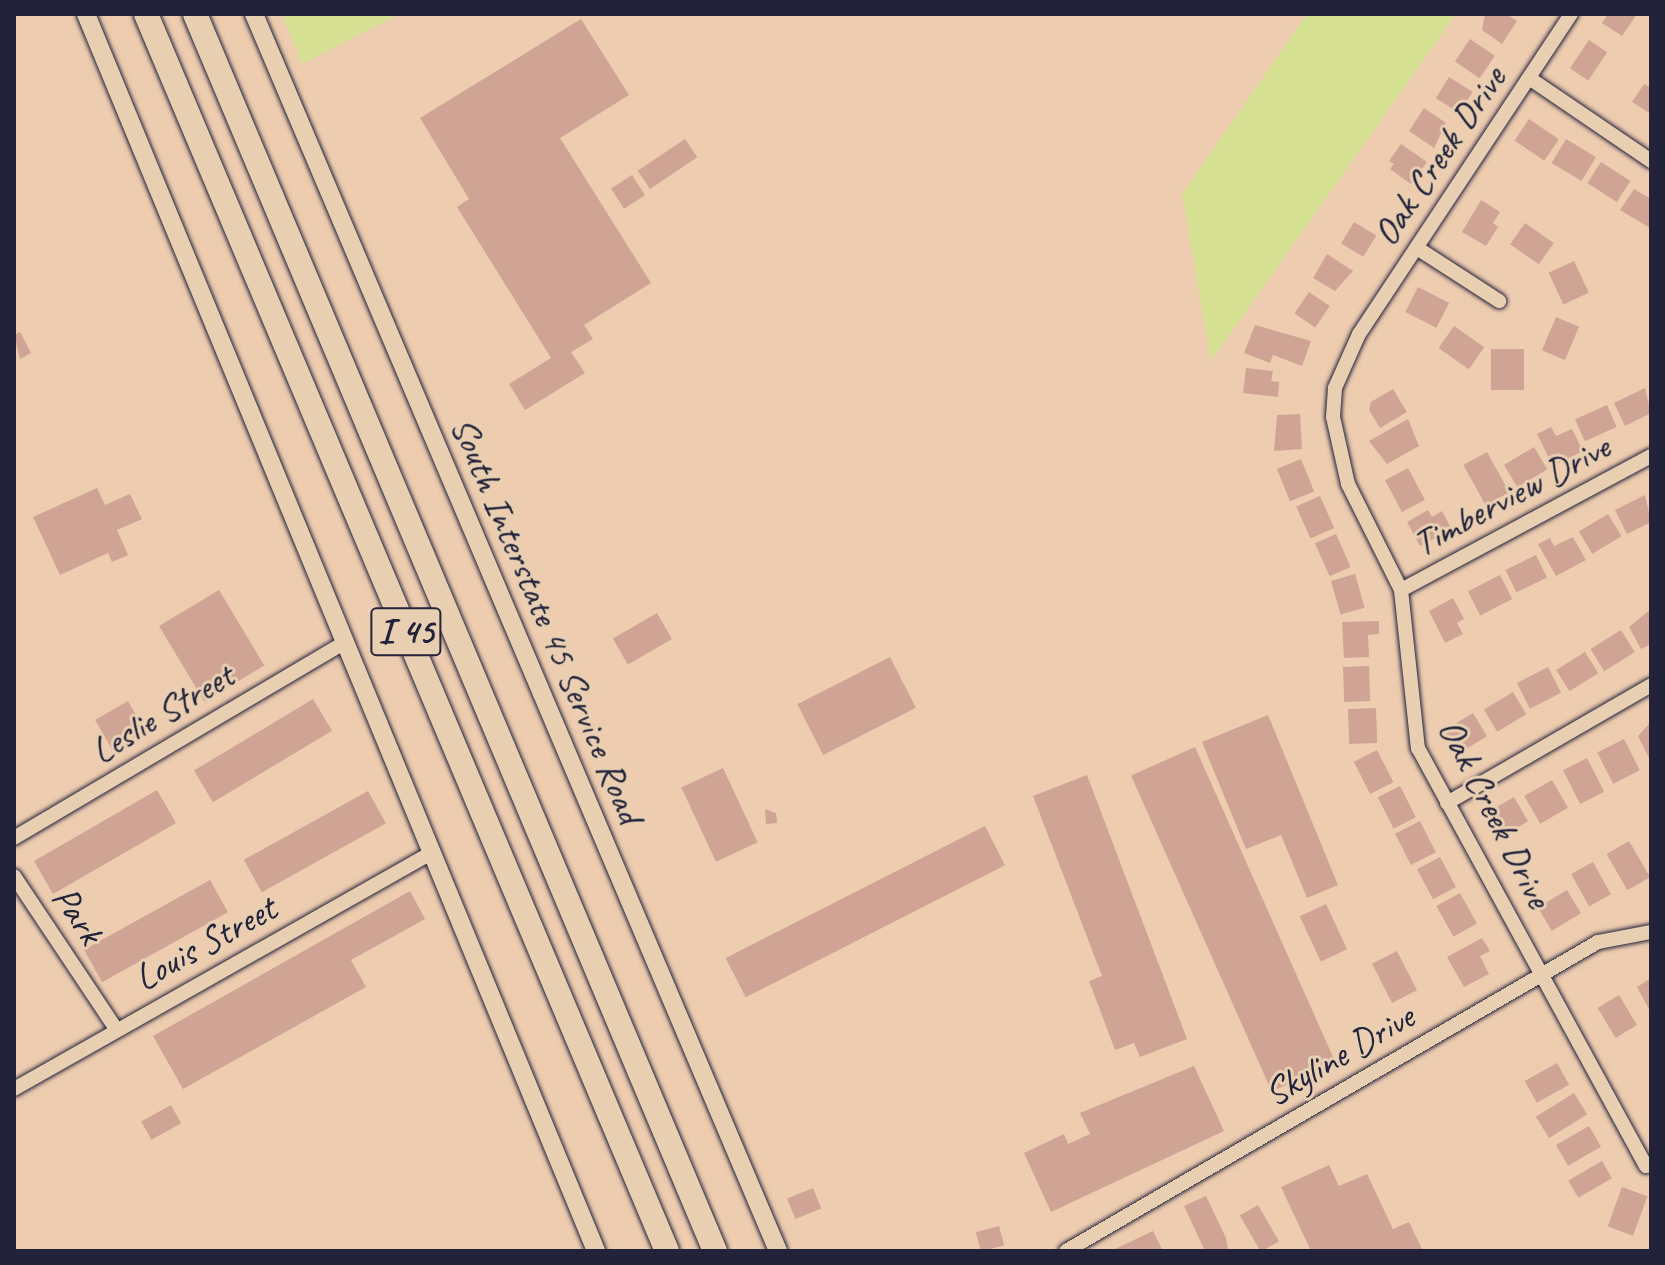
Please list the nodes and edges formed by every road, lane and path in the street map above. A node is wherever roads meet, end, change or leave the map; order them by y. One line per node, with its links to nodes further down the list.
1 (86, 14): 12 (main road)
2 (146, 14): 24 (highway, I 45)
3 (195, 14): 25 (highway, I 45)
4 (254, 14): 26 (main road, South Interstate 45 Service Road)
5 (1571, 14): 6 (street, Oak Creek Drive)
6 (1529, 78): 7 (street); 8 (street, Oak Creek Drive)
7 (1651, 161)
8 (1417, 248): 9 (street); 11 (street, Oak Creek Drive)
9 (1499, 301)
10 (1651, 456): 11 (street, Timberview Drive)
11 (1401, 590): 14 (street, Oak Creek Drive)
12 (342, 644): 15 (street, Leslie Street); 16 (main road)
13 (1651, 685): 14 (street)
14 (1447, 803): 19 (street, Oak Creek Drive)
15 (14, 838)
16 (429, 854): 20 (street, Louis Street); 23 (main road)
17 (14, 876): 20 (street, Park)
18 (1651, 932): 19 (street, Skyline Drive)
19 (1543, 973): 22 (street, Oak Creek Drive); 27 (street, Skyline Drive)
20 (116, 1029): 21 (street, Louis Street)
21 (14, 1089)
22 (1648, 1165)
23 (596, 1251)
24 (667, 1251)
25 (715, 1251)
26 (778, 1251)
27 (1066, 1251)

